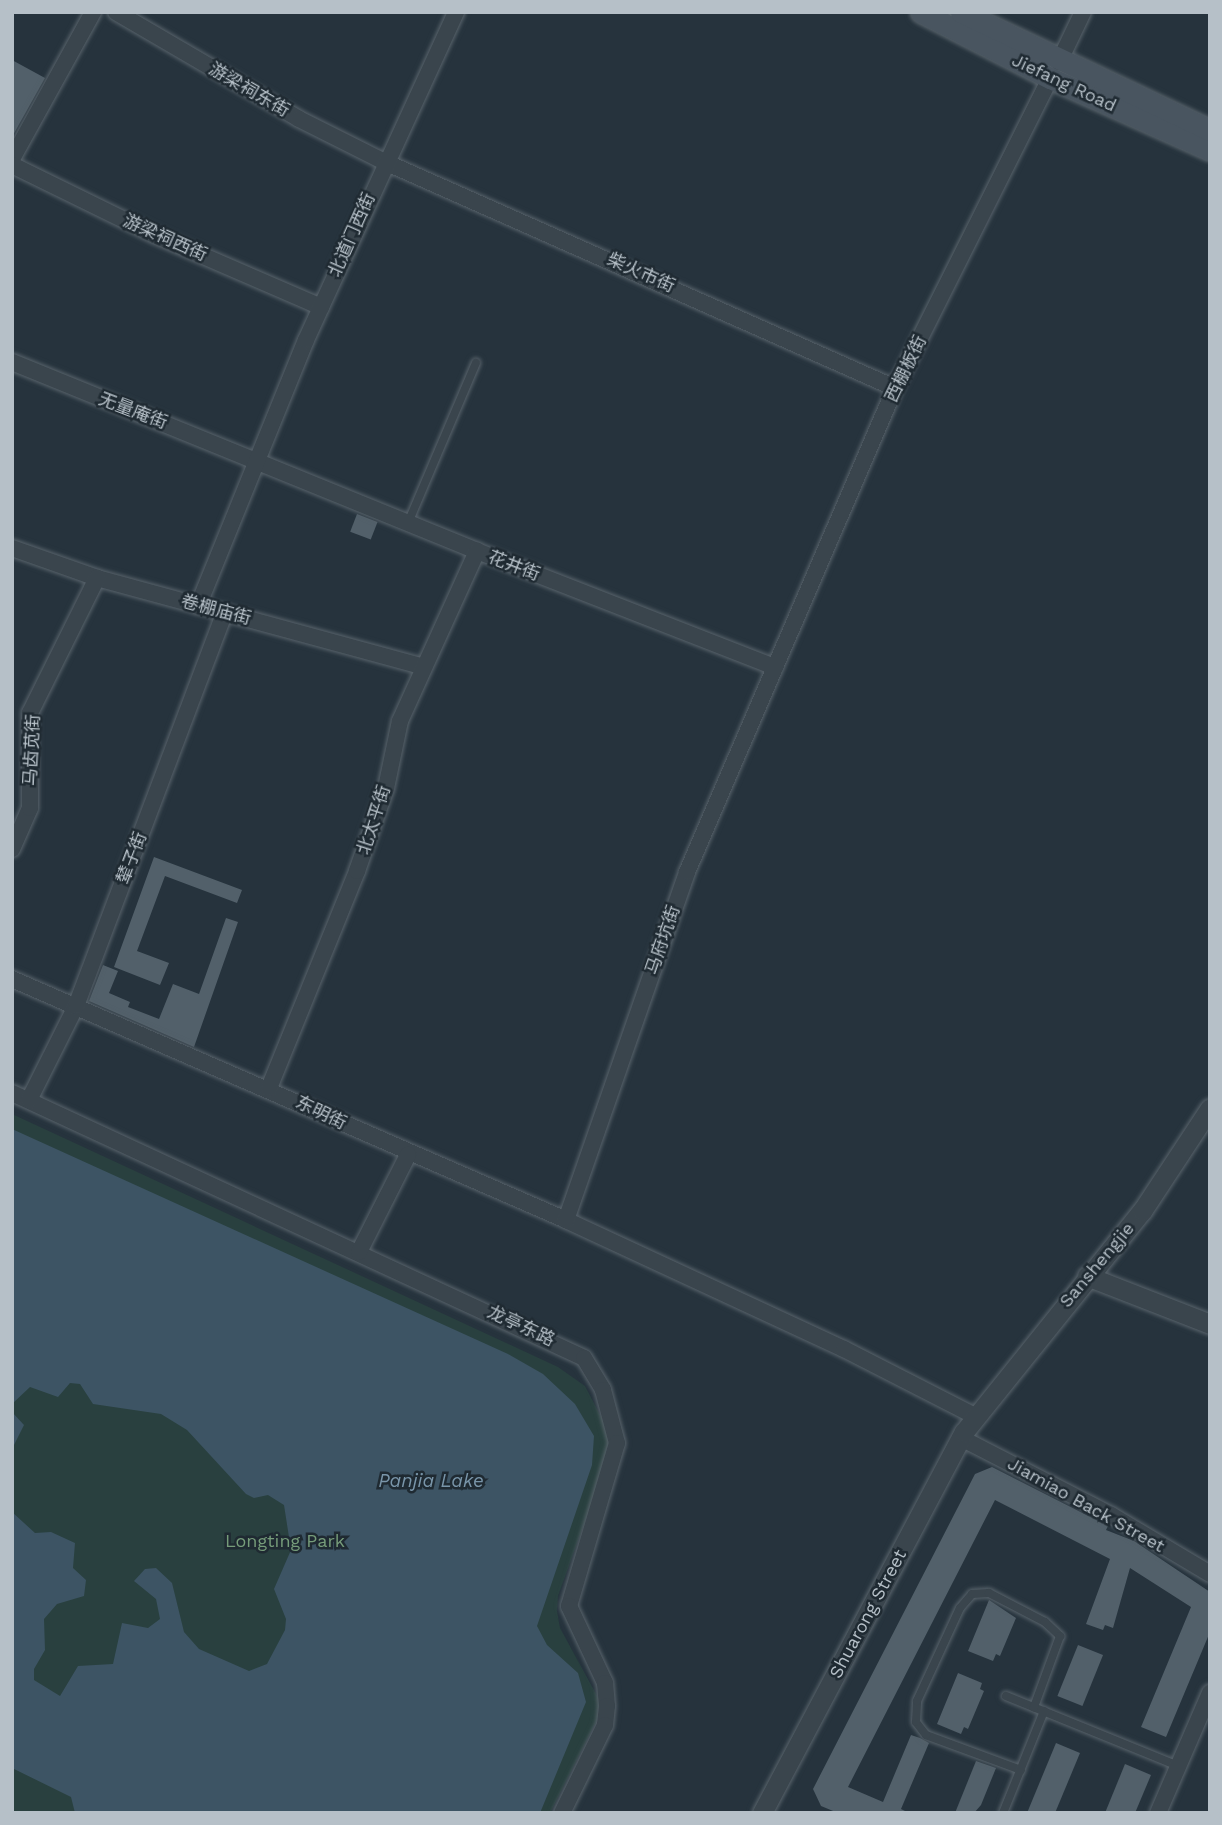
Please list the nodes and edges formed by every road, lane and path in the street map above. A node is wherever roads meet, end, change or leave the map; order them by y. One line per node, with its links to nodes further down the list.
1 (93, 12): 10 (street)
2 (116, 12): 11 (street, 游梁祠东街)
3 (456, 12): 11 (street, 北道门西街)
4 (921, 12): 7 (main road, Jiefang Road)
5 (961, 12): 7 (main road, Jiefang Road)
6 (1083, 12): 7 (street, 西棚板街)
7 (1054, 70): 8 (main road, Jiefang Road); 9 (main road, Jiefang Road); 16 (street, 西棚板街)
8 (1210, 130)
9 (1210, 150)
10 (12, 159)
11 (385, 162): 13 (street, 北道门西街); 16 (street, 柴火市街)
12 (12, 165): 13 (street, 游梁祠西街)
13 (321, 306): 17 (street, 北道门西街)
14 (12, 362): 17 (street, 无量庵街)
15 (476, 363): 18 (lane)
16 (895, 388): 25 (street, 西棚板街)
17 (254, 461): 18 (street, 花井街); 22 (street, 北道门西街)
18 (408, 523): 20 (street, 花井街)
19 (12, 548): 21 (street, 卷棚庙街)
20 (477, 551): 24 (street, 北太平街); 25 (street, 花井街)
21 (97, 578): 22 (street, 卷棚庙街); 26 (street, 马齿苋街)
22 (198, 606): 23 (street, 卷棚庙街)
23 (225, 612): 24 (street, 卷棚庙街); 28 (street, 辇子街)
24 (422, 666): 29 (street, 北太平街)
25 (775, 667): 34 (street, 马府坑街)
26 (12, 849)
27 (12, 979): 28 (street, 东明街)
28 (76, 1006): 29 (street, 东明街); 31 (street, 辇子街)
29 (269, 1088): 33 (street, 东明街)
30 (12, 1093): 31 (street, 龙亭东路)
31 (29, 1100): 35 (street, 龙亭东路)
32 (1210, 1108): 36 (street, Sanshengjie)
33 (408, 1155): 34 (street, 东明街); 35 (street)
34 (566, 1220): 38 (street, 东明街)
35 (359, 1252): 48 (street, 龙亭东路)
36 (1087, 1276): 37 (street); 38 (street, Sanshengjie)
37 (1210, 1324)
38 (975, 1416): 39 (street, Shuarong Street)
39 (961, 1438): 40 (street, Jiamiao Back Street); 47 (street, Shuarong Street)
40 (1210, 1574)
41 (1210, 1693): 45 (street)
42 (1006, 1696): 43 (lane)
43 (1034, 1707): 44 (lane); 46 (lane)
44 (1044, 1711): 45 (lane); 46 (lane)
45 (1178, 1766): 50 (street)
46 (1021, 1770): 49 (lane)
47 (766, 1812)
48 (562, 1813)
49 (1003, 1813)
50 (1158, 1813)

